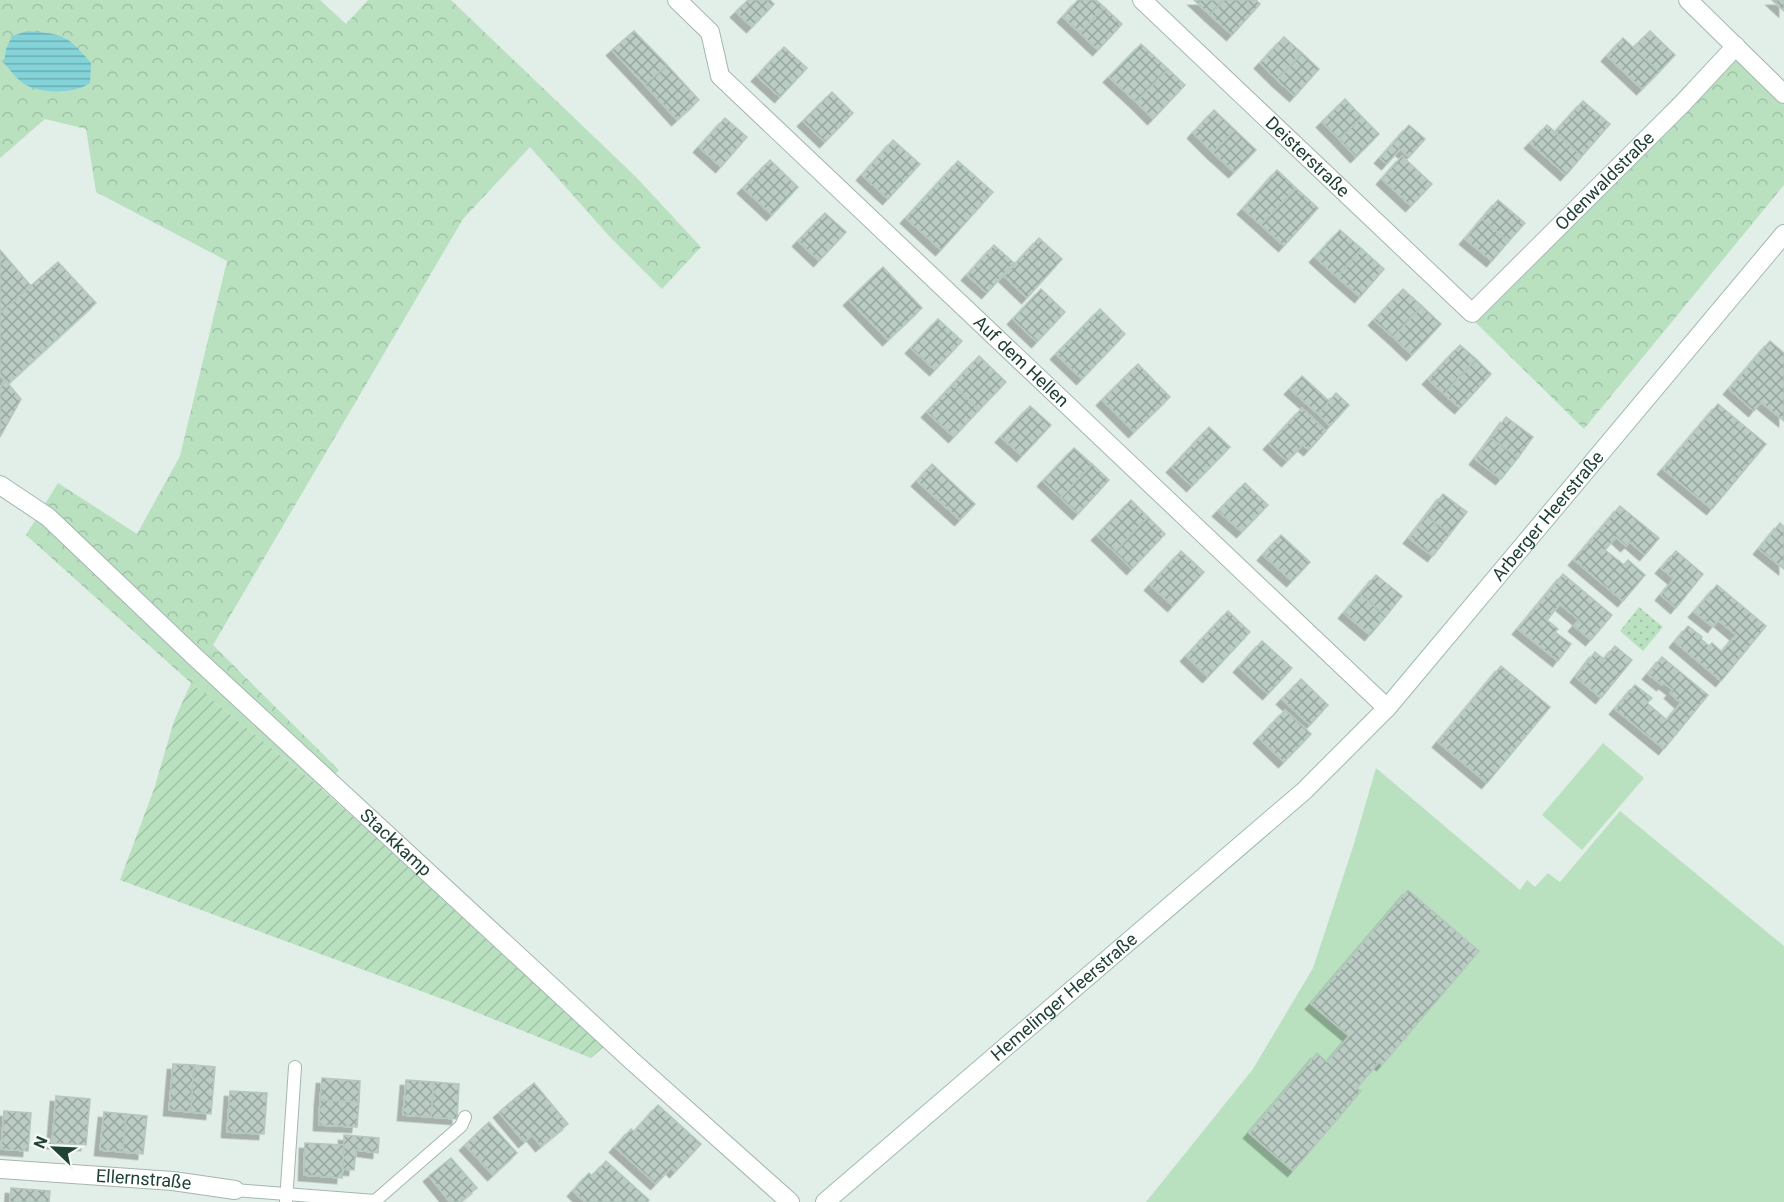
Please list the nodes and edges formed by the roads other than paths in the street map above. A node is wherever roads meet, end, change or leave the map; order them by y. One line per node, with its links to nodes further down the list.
1 (677, 0): 9 (street, Auf dem Hellen)
2 (1142, 0): 7 (street, Deisterstraße)
3 (1688, 0): 4 (street)
4 (1736, 46): 5 (street); 7 (street, Odenwaldstraße)
5 (1784, 94)
6 (1784, 234): 9 (street, Arberger Heerstraße)
7 (1472, 313)
8 (0, 485): 16 (street, Stackkamp)
9 (1387, 708): 10 (street, Arberger Heerstraße)
10 (1304, 790): 17 (street, Hemelinger Heerstraße)
11 (295, 1067): 15 (lane)
12 (465, 1116): 15 (lane, Ellernstraße)
13 (0, 1169): 14 (street, Ellernstraße)
14 (235, 1190): 15 (lane, Ellernstraße)
15 (286, 1199)
16 (790, 1202)
17 (825, 1202)

